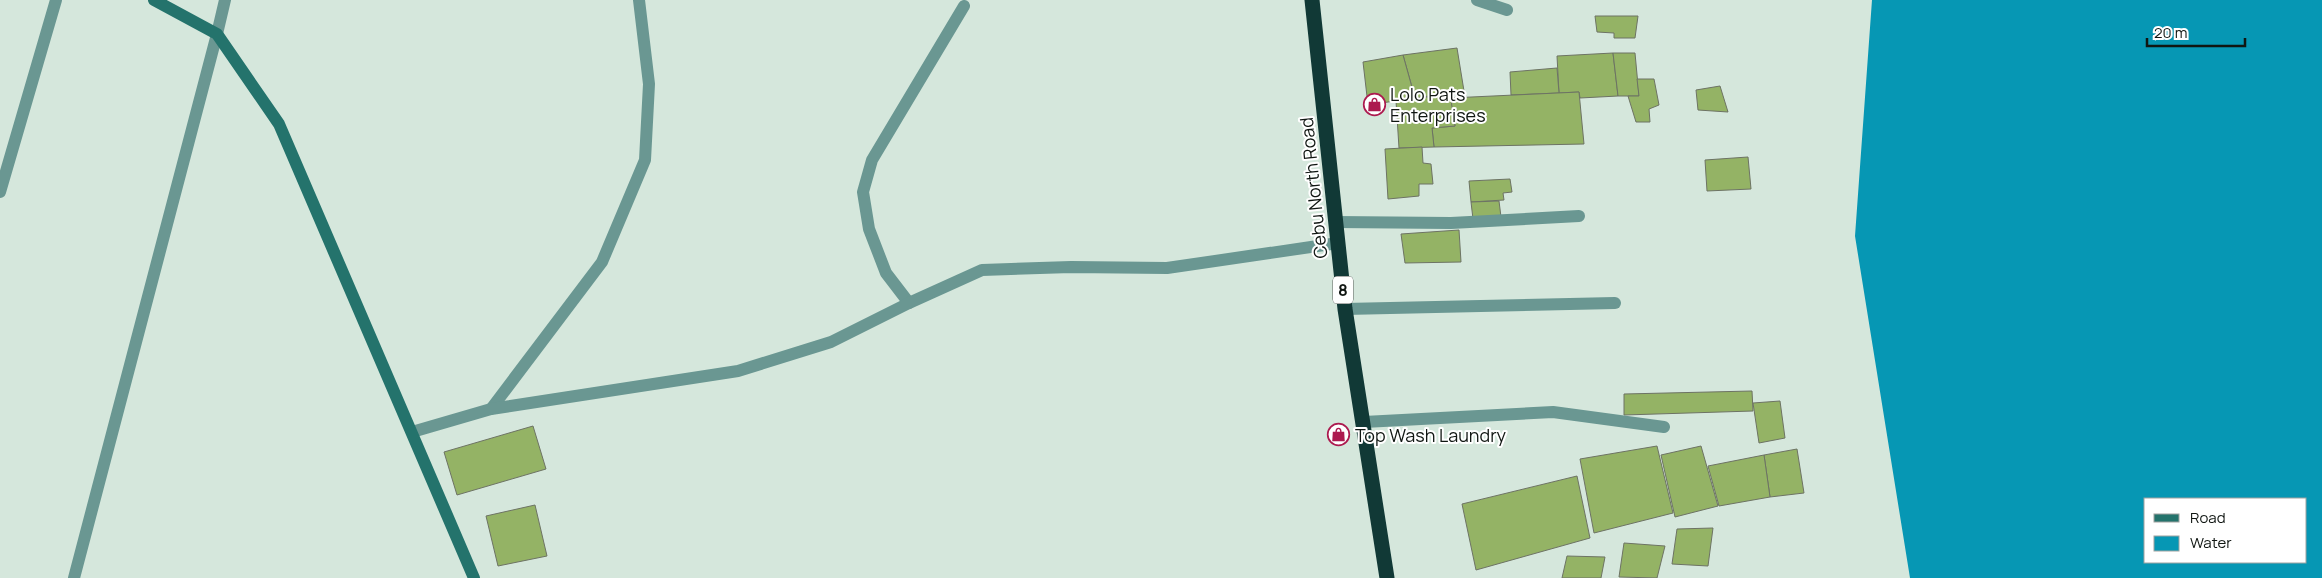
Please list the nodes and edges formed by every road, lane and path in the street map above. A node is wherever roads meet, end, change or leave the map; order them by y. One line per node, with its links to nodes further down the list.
1 (56, 0): 10 (street)
2 (154, 0): 9 (street)
3 (225, 0): 9 (street)
4 (639, 0): 17 (street)
5 (1312, 0): 12 (highway, Cebu North Road / 8)
6 (1477, 0): 8 (street)
7 (964, 6): 14 (street)
8 (1507, 10)
9 (217, 34): 20 (street); 21 (street)
10 (0, 192)
11 (1579, 216): 12 (street)
12 (1335, 222): 13 (highway, Cebu North Road / 8)
13 (1338, 243): 14 (street); 16 (highway, Cebu North Road / 8)
14 (909, 303): 17 (street)
15 (1615, 303): 16 (street)
16 (1345, 309): 18 (highway, Cebu North Road / 8)
17 (491, 409): 20 (street)
18 (1364, 422): 19 (street); 23 (highway, Cebu North Road / 8)
19 (1664, 427)
20 (412, 432): 22 (street)
21 (74, 578)
22 (474, 578)
23 (1387, 578)

